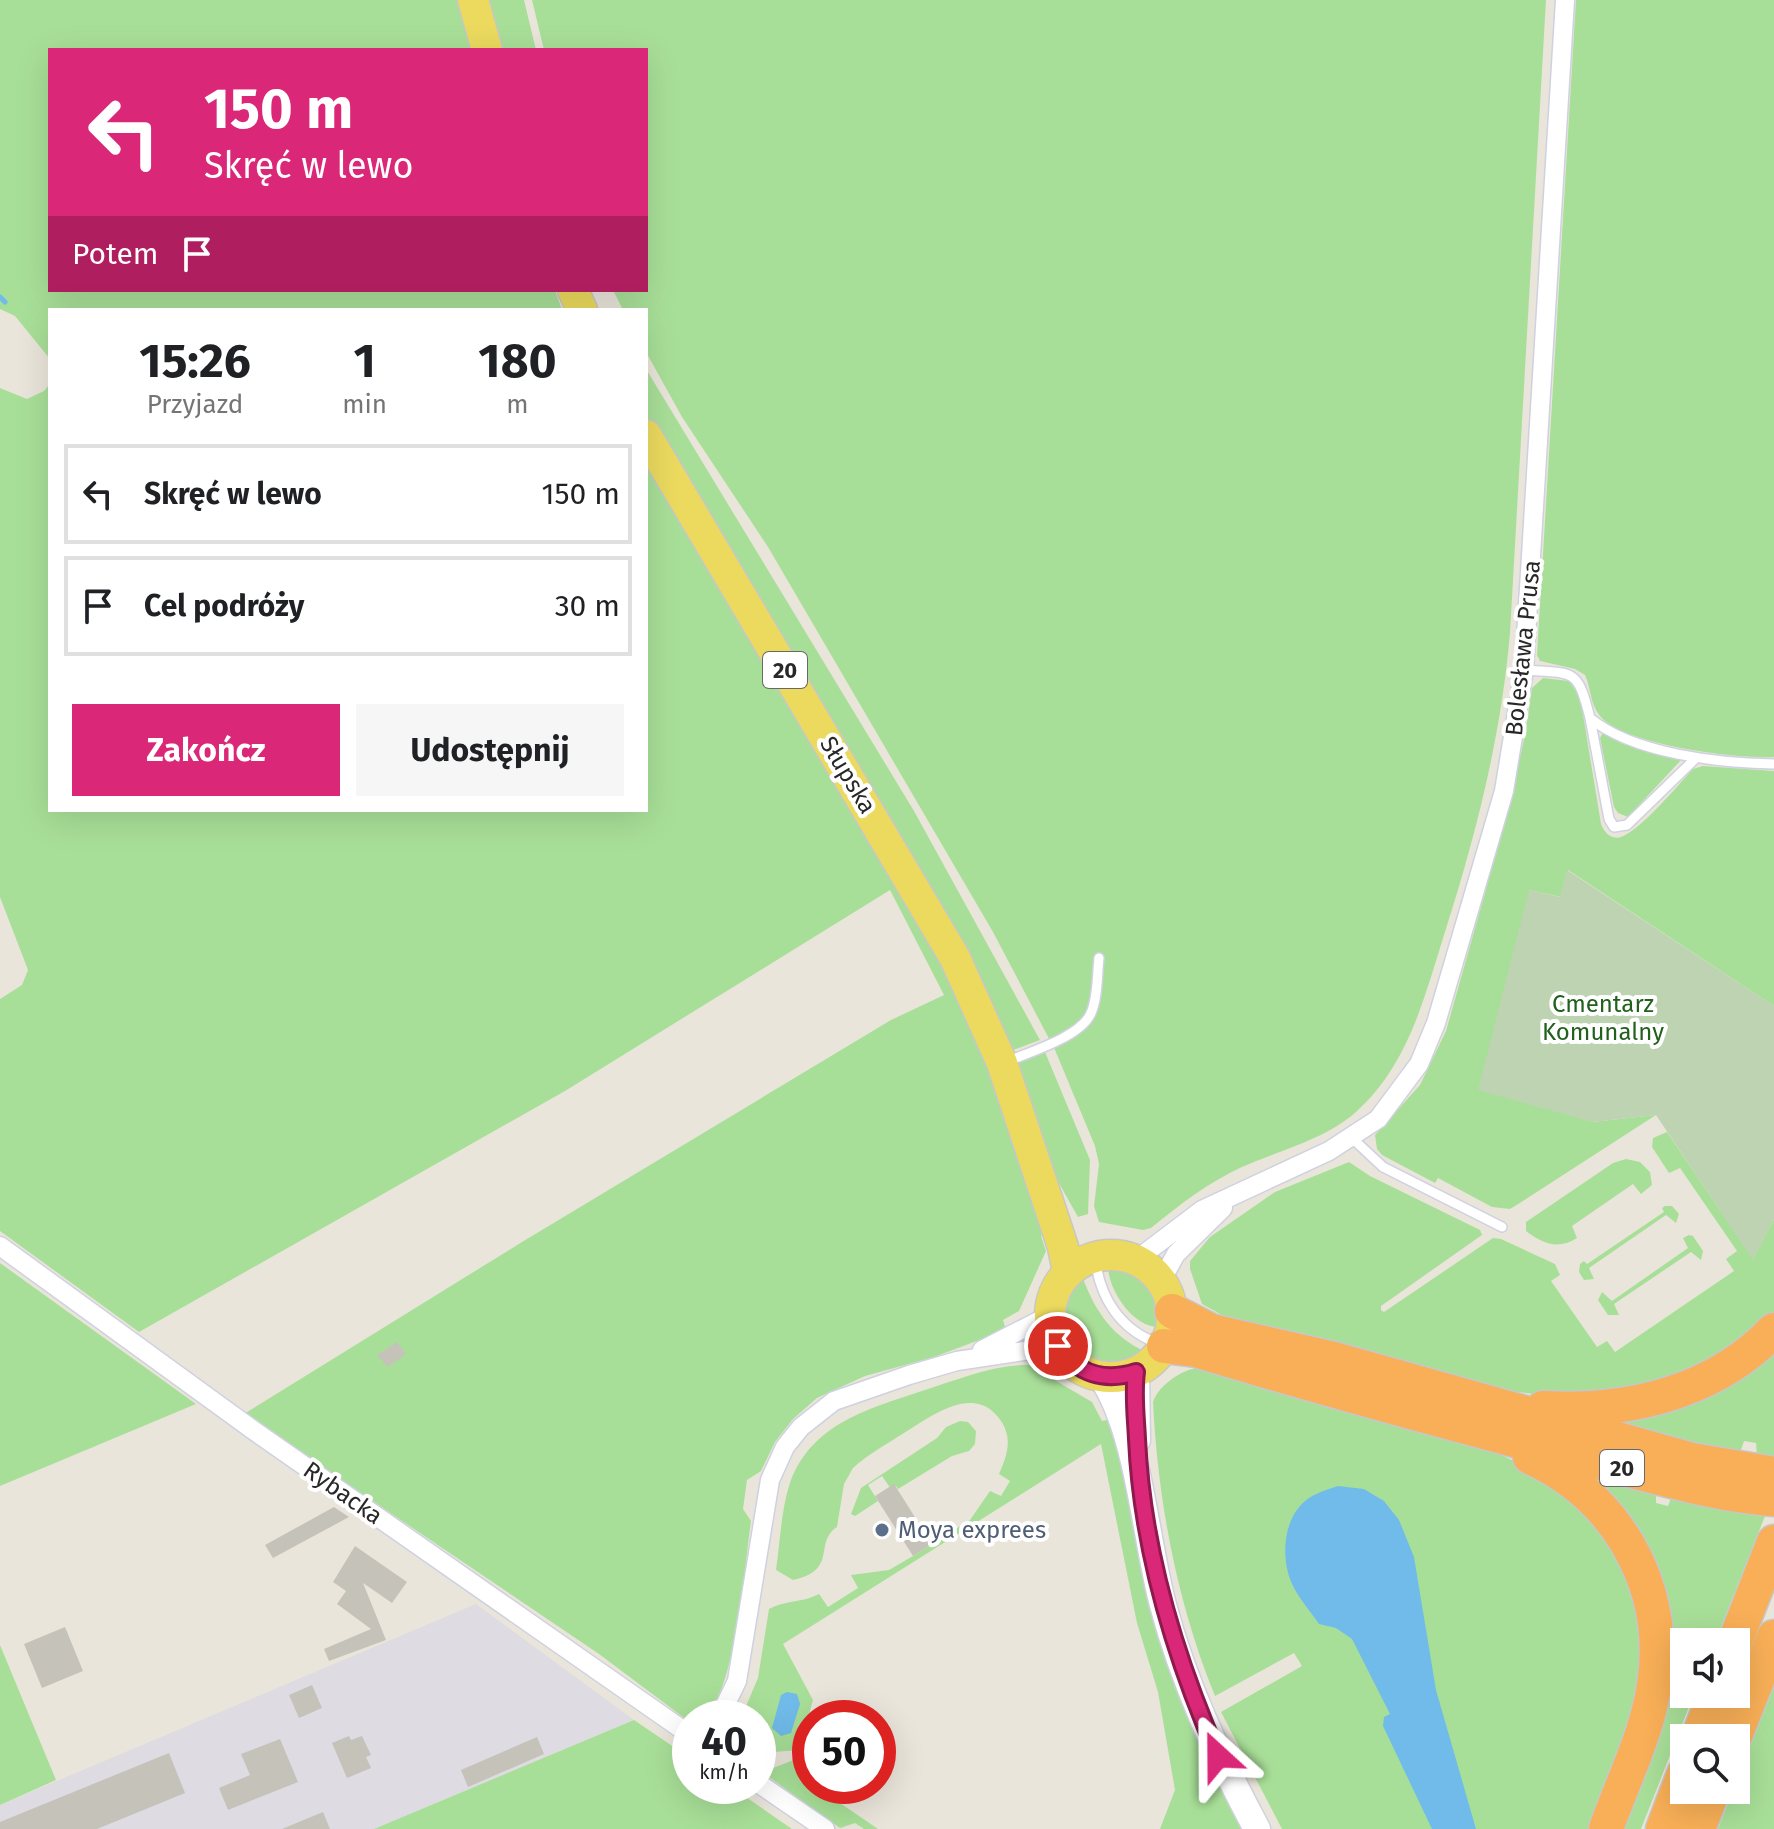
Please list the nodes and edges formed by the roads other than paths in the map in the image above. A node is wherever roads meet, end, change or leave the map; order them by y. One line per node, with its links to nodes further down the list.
1 (473, 0): 3 (main road)
2 (1565, 0): 5 (street, Bolesława Prusa)
3 (486, 48)
4 (648, 438): 10 (main road, Słupska / 20)
5 (1524, 670): 6 (lane); 12 (street, Bolesława Prusa)
6 (1590, 718): 7 (lane); 7 (lane)
7 (1696, 758): 8 (lane)
8 (1774, 764)
9 (1099, 958): 10 (lane)
10 (1002, 1063): 11 (main road, Słupska / 20)
11 (1024, 1127): 16 (main road, Słupska / 20); 18 (main road, Słupska / 20)
12 (1353, 1139): 13 (street, Bolesława Prusa); 14 (lane)
13 (1246, 1188): 17 (street, Bolesława Prusa); 19 (street, Bolesława Prusa)
14 (1502, 1227)
15 (0, 1246): 40 (street, Rybacka)
16 (1095, 1257): 17 (main road); 18 (main road); 23 (lane)
17 (1136, 1260): 19 (main road)
18 (1068, 1272): 20 (main road)
19 (1167, 1296): 23 (main road); 27 (highway)
20 (1050, 1315): 22 (main road); 28 (street)
21 (1774, 1330): 31 (highway)
22 (1058, 1346): 28 (street); 30 (main road)
23 (1164, 1346): 24 (highway, 20); 29 (main road)
24 (1211, 1354): 25 (lane); 32 (highway, 20)
25 (1261, 1357)
26 (1276, 1357): 27 (lane)
27 (1334, 1359): 31 (highway)
28 (957, 1361): 39 (street)
29 (1136, 1372): 30 (main road); 34 (main road)
30 (1101, 1376): 34 (main road)
31 (1499, 1405): 33 (highway)
32 (1471, 1431): 35 (highway, 20); 47 (highway)
33 (1774, 1474)
34 (1139, 1484): 46 (main road)
35 (1774, 1499)
36 (1774, 1542): 37 (highway)
37 (1740, 1628)
38 (1774, 1637): 41 (highway)
39 (728, 1700)
40 (672, 1722)
41 (1740, 1724)
42 (776, 1795): 45 (street)
43 (1673, 1804): 48 (highway)
44 (1708, 1804): 49 (highway)
45 (825, 1829)
46 (1257, 1829)
47 (1606, 1829)
48 (1663, 1829)
49 (1698, 1829)

